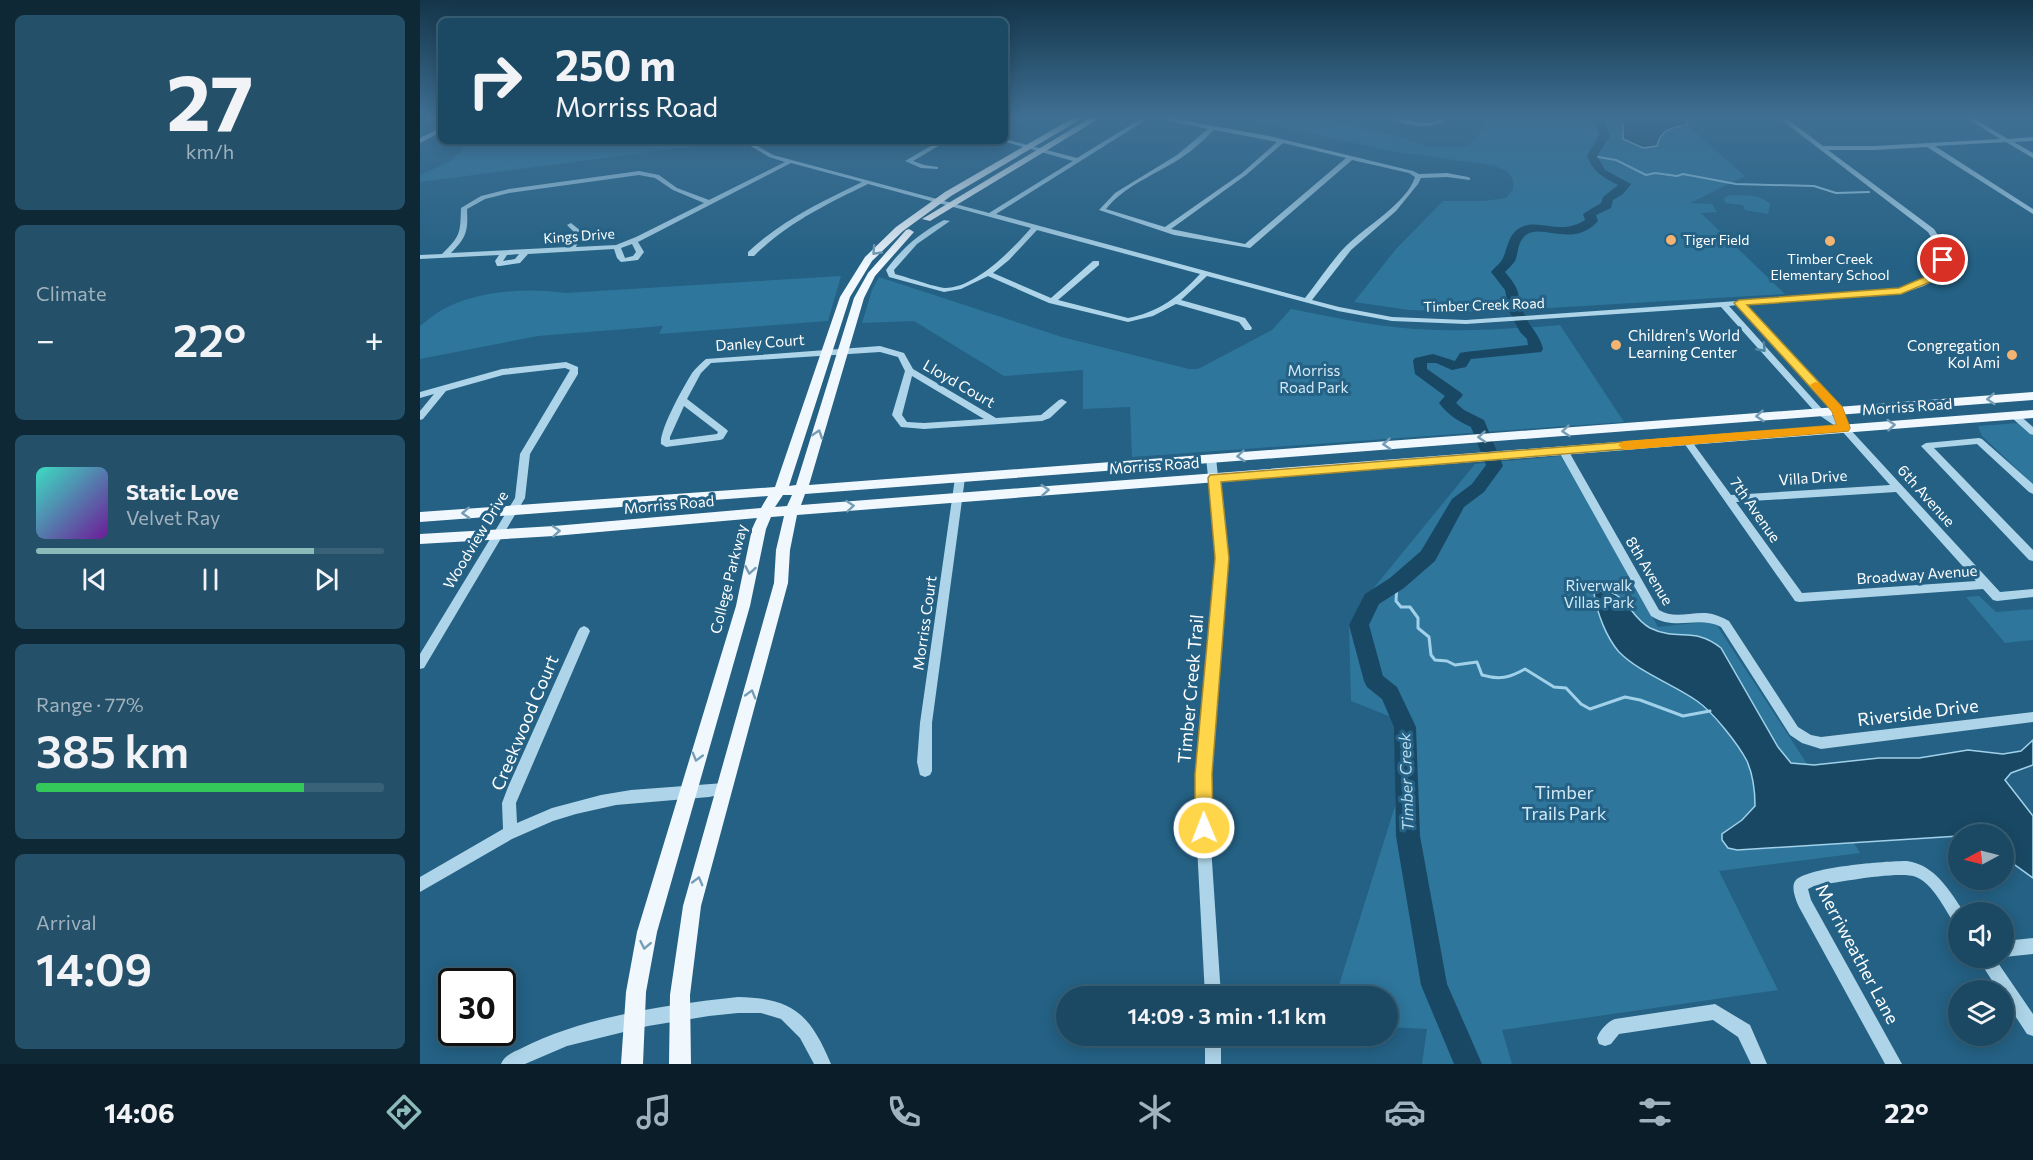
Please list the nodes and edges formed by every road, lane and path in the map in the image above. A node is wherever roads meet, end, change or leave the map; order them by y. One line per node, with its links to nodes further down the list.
1 (778, 168): 16 (street, Kings Drive)
2 (815, 168): 14 (street, Timber Creek Road)
3 (995, 168): 15 (main road, College Parkway)
4 (1014, 168): 17 (main road)
5 (1065, 168): 19 (street)
6 (1160, 168): 23 (street)
7 (1251, 168): 23 (street)
8 (1339, 168): 23 (street)
9 (1392, 168): 12 (street)
10 (1849, 168): 38 (street, Timber Creek Road)
11 (1963, 168): 18 (street)
12 (1418, 176): 13 (street); 36 (street)
13 (1468, 180)
14 (868, 182): 15 (street, Timber Creek Road); 29 (street)
15 (938, 201): 17 (street, Timber Creek Road); 42 (main road, College Parkway, one-way to 42)
16 (709, 203): 24 (street, Kings Drive); 30 (street)
17 (951, 205): 19 (street, Timber Creek Road); 41 (main road)
18 (2033, 212)
19 (990, 215): 22 (street, Timber Creek Road)
20 (946, 222): 33 (street)
21 (572, 225): 26 (street)
22 (1036, 227): 33 (street); 34 (street, Timber Creek Road)
23 (1165, 230)
24 (634, 242): 25 (street, Kings Drive); 25 (street)
25 (617, 247): 26 (street, Kings Drive)
26 (571, 249): 27 (street, Kings Drive)
27 (526, 251): 28 (street, Kings Drive); 28 (street)
28 (505, 252): 30 (street, Kings Drive)
29 (751, 254)
30 (444, 256): 31 (street, Kings Drive)
31 (420, 257)
32 (1096, 263): 35 (street)
33 (987, 273): 35 (street)
34 (1205, 273): 36 (street, Timber Creek Road); 37 (street)
35 (1052, 301): 37 (street)
36 (1308, 301): 39 (street, Timber Creek Road)
37 (1175, 302): 40 (street)
38 (1739, 303): 39 (street, Timber Creek Road); 49 (street)
39 (1723, 304): 50 (street, one-way to 50)
40 (1248, 328)
41 (843, 352): 42 (street, Lloyd Court); 43 (street, Lloyd Court); 64 (main road, one-way to 41)
42 (825, 353): 47 (street, Danley Court); 63 (main road, College Parkway)
43 (909, 370): 54 (street, Lloyd Court); 54 (street, Lloyd Court)
44 (442, 390): 45 (street); 53 (street); 68 (street, Woodview Drive)
45 (420, 395)
46 (2033, 396): 49 (main road, Morriss Road, one-way to 49)
47 (682, 400): 47 (street, Danley Court)
48 (1062, 402): 54 (street, Lloyd Court)
49 (1838, 410): 50 (main road, Morriss Road); 55 (street)
50 (1819, 411): 55 (street); 59 (main road, Morriss Road, one-way to 59)
51 (2033, 414): 52 (main road, Morriss Road)
52 (2014, 415): 55 (main road, Morriss Road, one-way to 52); 56 (street)
53 (420, 417)
54 (995, 421)
55 (1844, 428): 57 (main road, Morriss Road); 62 (street, 6th Avenue)
56 (2033, 432)
57 (1687, 441): 58 (main road, Morriss Road); 67 (street, 7th Avenue)
58 (1563, 450): 61 (main road, Morriss Road); 81 (street, 8th Avenue)
59 (1211, 458): 60 (main road, Morriss Road); 61 (street, Timber Creek Trail)
60 (960, 478): 64 (main road, Morriss Road); 66 (street, Morriss Court)
61 (1214, 478): 66 (main road, Morriss Road, one-way to 61); 91 (street, Timber Creek Trail)
62 (1899, 488): 67 (street, Villa Drive); 75 (street, 6th Avenue)
63 (780, 490): 64 (main road, Morriss Road); 68 (main road, Morriss Road); 70 (main road, College Parkway)
64 (800, 490): 69 (main road)
65 (2033, 490): 74 (street)
66 (958, 496): 69 (main road, Morriss Road, one-way to 66); 82 (street, Morriss Court)
67 (1729, 499): 77 (street, 7th Avenue)
68 (512, 510): 71 (main road, Morriss Road, one-way to 71); 72 (street, Woodview Drive)
69 (792, 511): 70 (main road, Morriss Road); 83 (main road, one-way to 69)
70 (765, 514): 72 (main road, Morriss Road, one-way to 70); 84 (main road, College Parkway, one-way to 84)
71 (420, 517)
72 (497, 535): 73 (main road, Morriss Road); 79 (street, Woodview Drive)
73 (420, 539)
74 (2033, 557)
75 (1985, 585): 76 (street, Broadway Avenue); 77 (street, Broadway Avenue)
76 (2033, 593)
77 (1799, 598)
78 (584, 631): 85 (street, Creekwood Court)
79 (421, 661)
80 (2033, 717): 81 (street, Riverside Drive)
81 (1807, 740)
82 (925, 771)
83 (724, 789): 84 (street); 92 (main road, one-way to 83)
84 (687, 794): 85 (street); 93 (main road, College Parkway, one-way to 93)
85 (510, 831): 86 (street)
86 (420, 885)
87 (1949, 902): 103 (street, Merriweather Lane)
88 (2033, 946): 89 (street)
89 (2014, 948)
90 (1992, 968): 94 (street)
91 (1212, 986)
92 (681, 1014): 93 (street); 99 (main road); 100 (street)
93 (634, 1022): 97 (street); 98 (main road, College Parkway)
94 (2033, 1028)
95 (1605, 1038): 102 (street)
96 (1213, 1046): 101 (street)
97 (509, 1064)
98 (633, 1064)
99 (680, 1064)
100 (823, 1064)
101 (1213, 1064)
102 (1759, 1064)
103 (1894, 1064)

